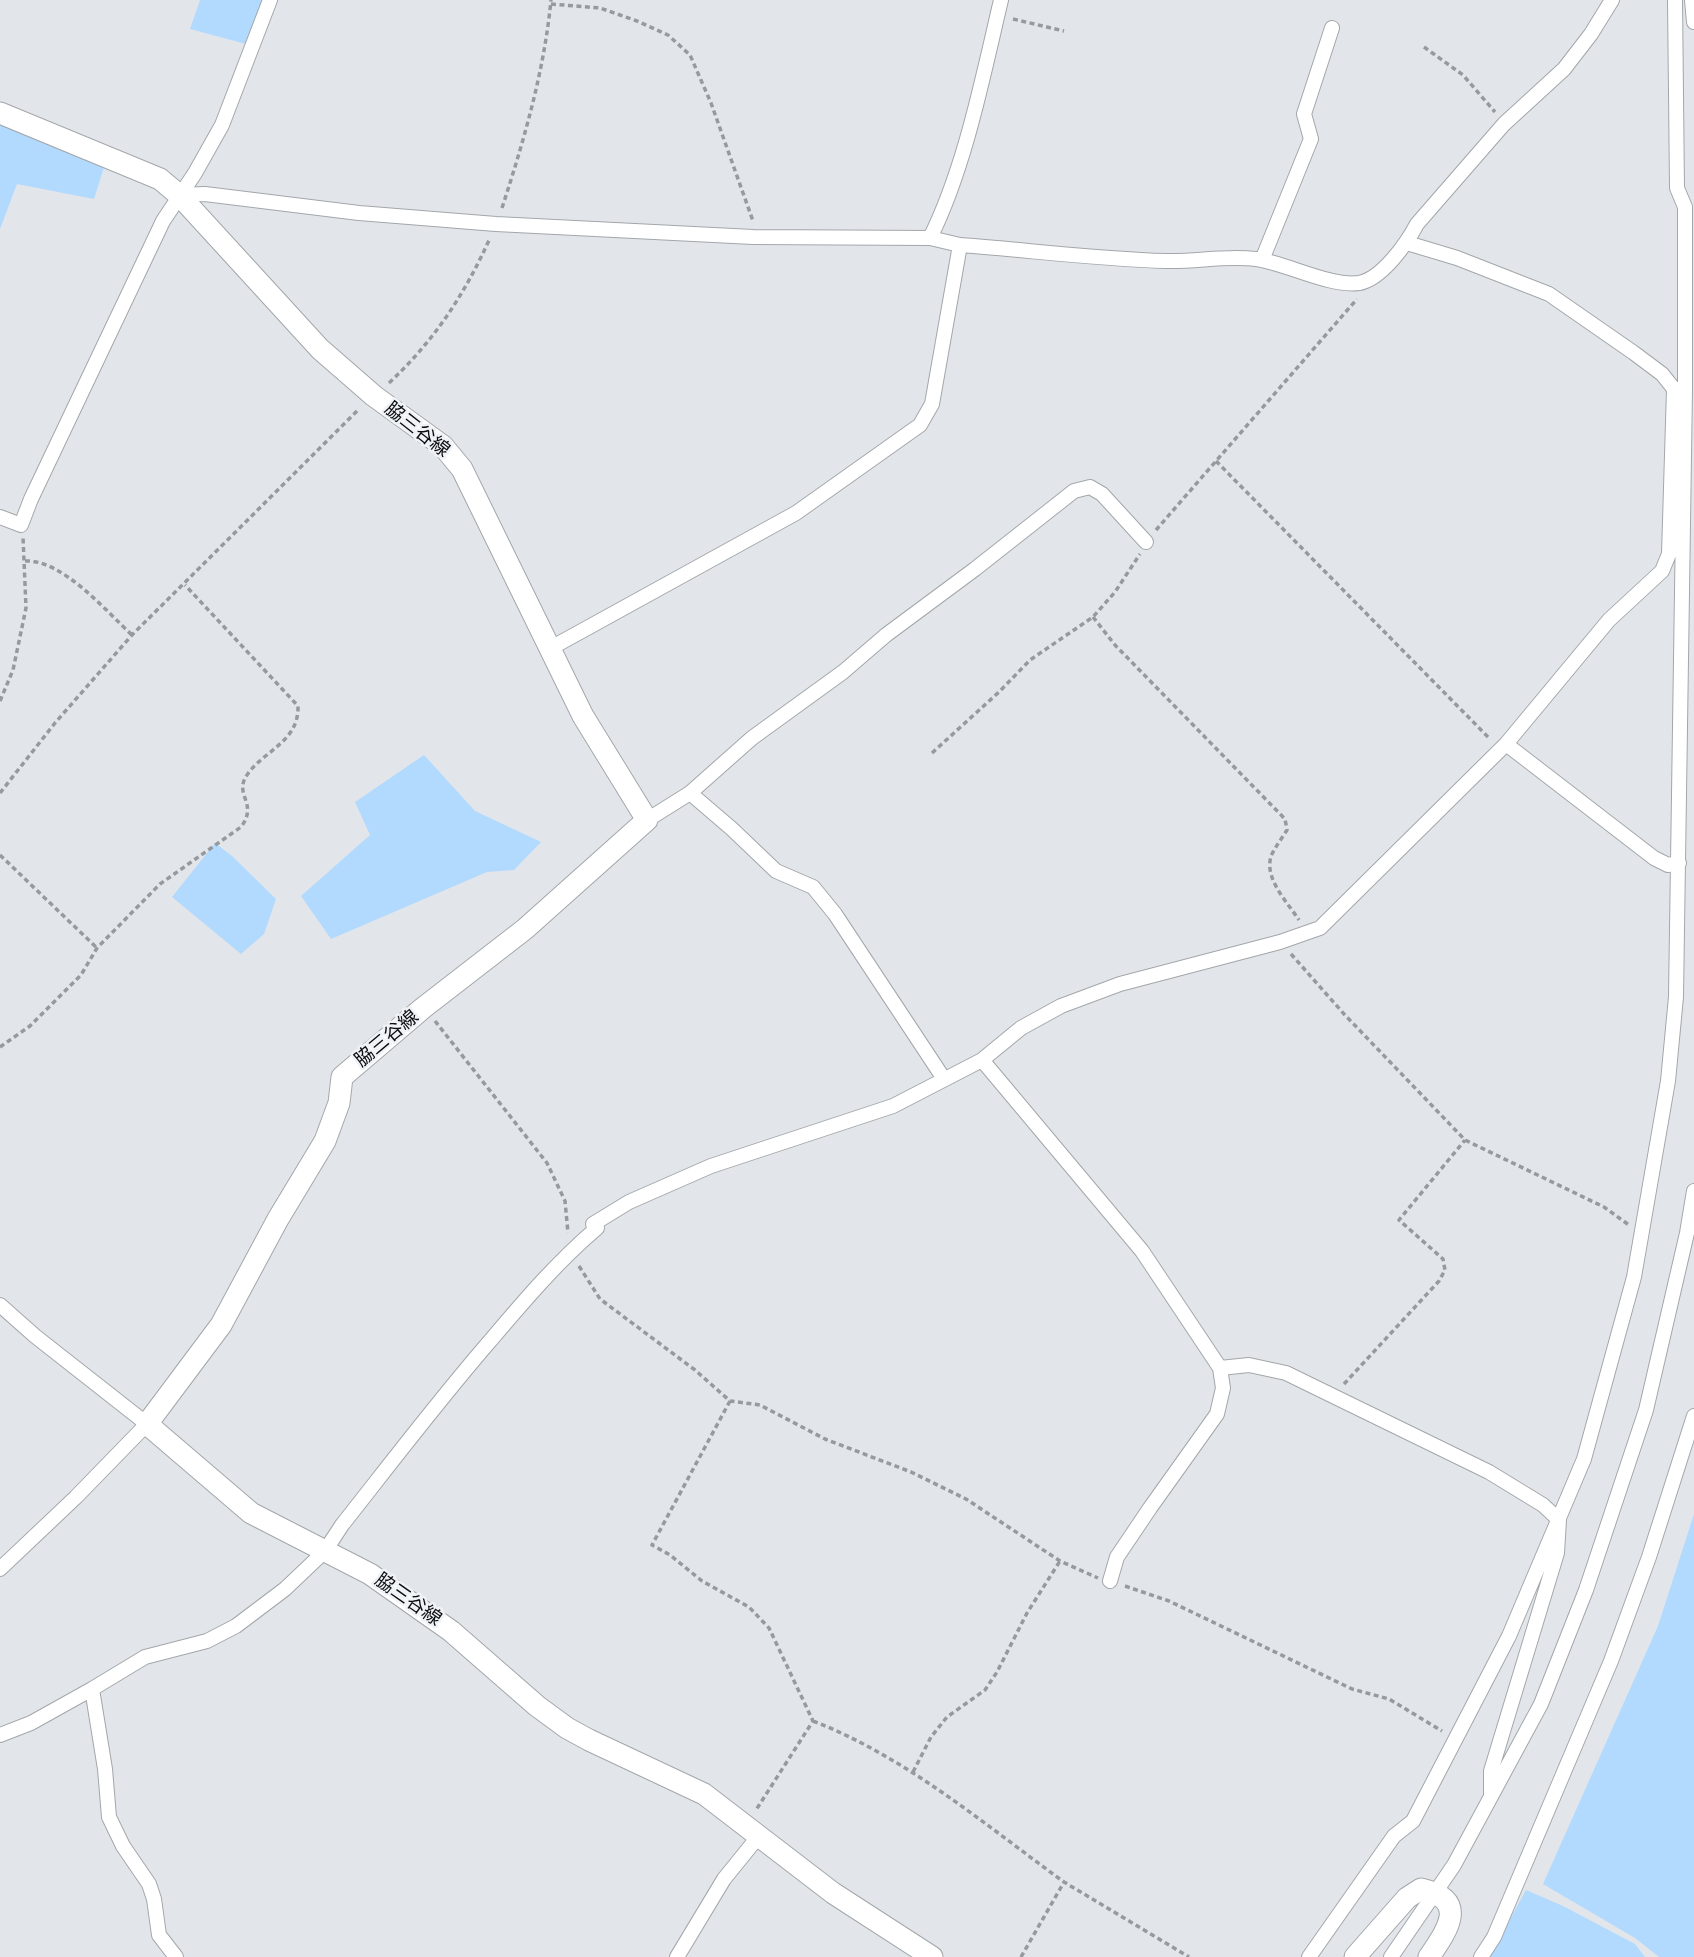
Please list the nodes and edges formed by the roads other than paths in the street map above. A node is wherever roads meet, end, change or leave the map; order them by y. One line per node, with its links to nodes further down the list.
1 (270, 0): 9 (street)
2 (1001, 0): 10 (street)
3 (1612, 0): 11 (street)
4 (1675, 0): 14 (street)
5 (1692, 0): 6 (street)
6 (1694, 22)
7 (1332, 28): 13 (street)
8 (0, 113): 9 (main road, 脇三谷線)
9 (179, 195): 10 (street); 15 (street); 17 (main road, 脇三谷線)
10 (930, 238): 12 (street)
11 (1407, 243): 13 (street); 14 (street)
12 (960, 245): 13 (street); 17 (street)
13 (1262, 261)
14 (1679, 389): 18 (street); 21 (street)
15 (0, 517)
16 (1146, 542): 19 (street)
17 (549, 649): 20 (main road, 脇三谷線)
18 (1503, 747): 21 (street); 22 (street)
19 (690, 793): 20 (street); 23 (street)
20 (647, 820): 28 (main road, 脇三谷線)
21 (1679, 863): 29 (street)
22 (982, 1060): 23 (street); 26 (street)
23 (944, 1079): 30 (street)
24 (1694, 1191): 35 (street)
25 (0, 1305): 28 (street)
26 (1220, 1368): 29 (street); 32 (street)
27 (1694, 1416): 45 (street)
28 (148, 1424): 30 (main road, 脇三谷線); 31 (street)
29 (1559, 1520): 35 (street); 41 (street)
30 (326, 1551): 33 (street); 36 (main road, 脇三谷線)
31 (0, 1569)
32 (1110, 1581)
33 (92, 1689): 34 (street); 38 (street)
34 (0, 1735)
35 (1491, 1796): 37 (street)
36 (751, 1831): 39 (street); 40 (main road, 脇三谷線)
37 (1437, 1892): 42 (main road); 43 (street); 44 (main road)
38 (176, 1957)
39 (677, 1957)
40 (932, 1957)
41 (1309, 1957)
42 (1355, 1957)
43 (1391, 1957)
44 (1429, 1957)
45 (1481, 1957)

